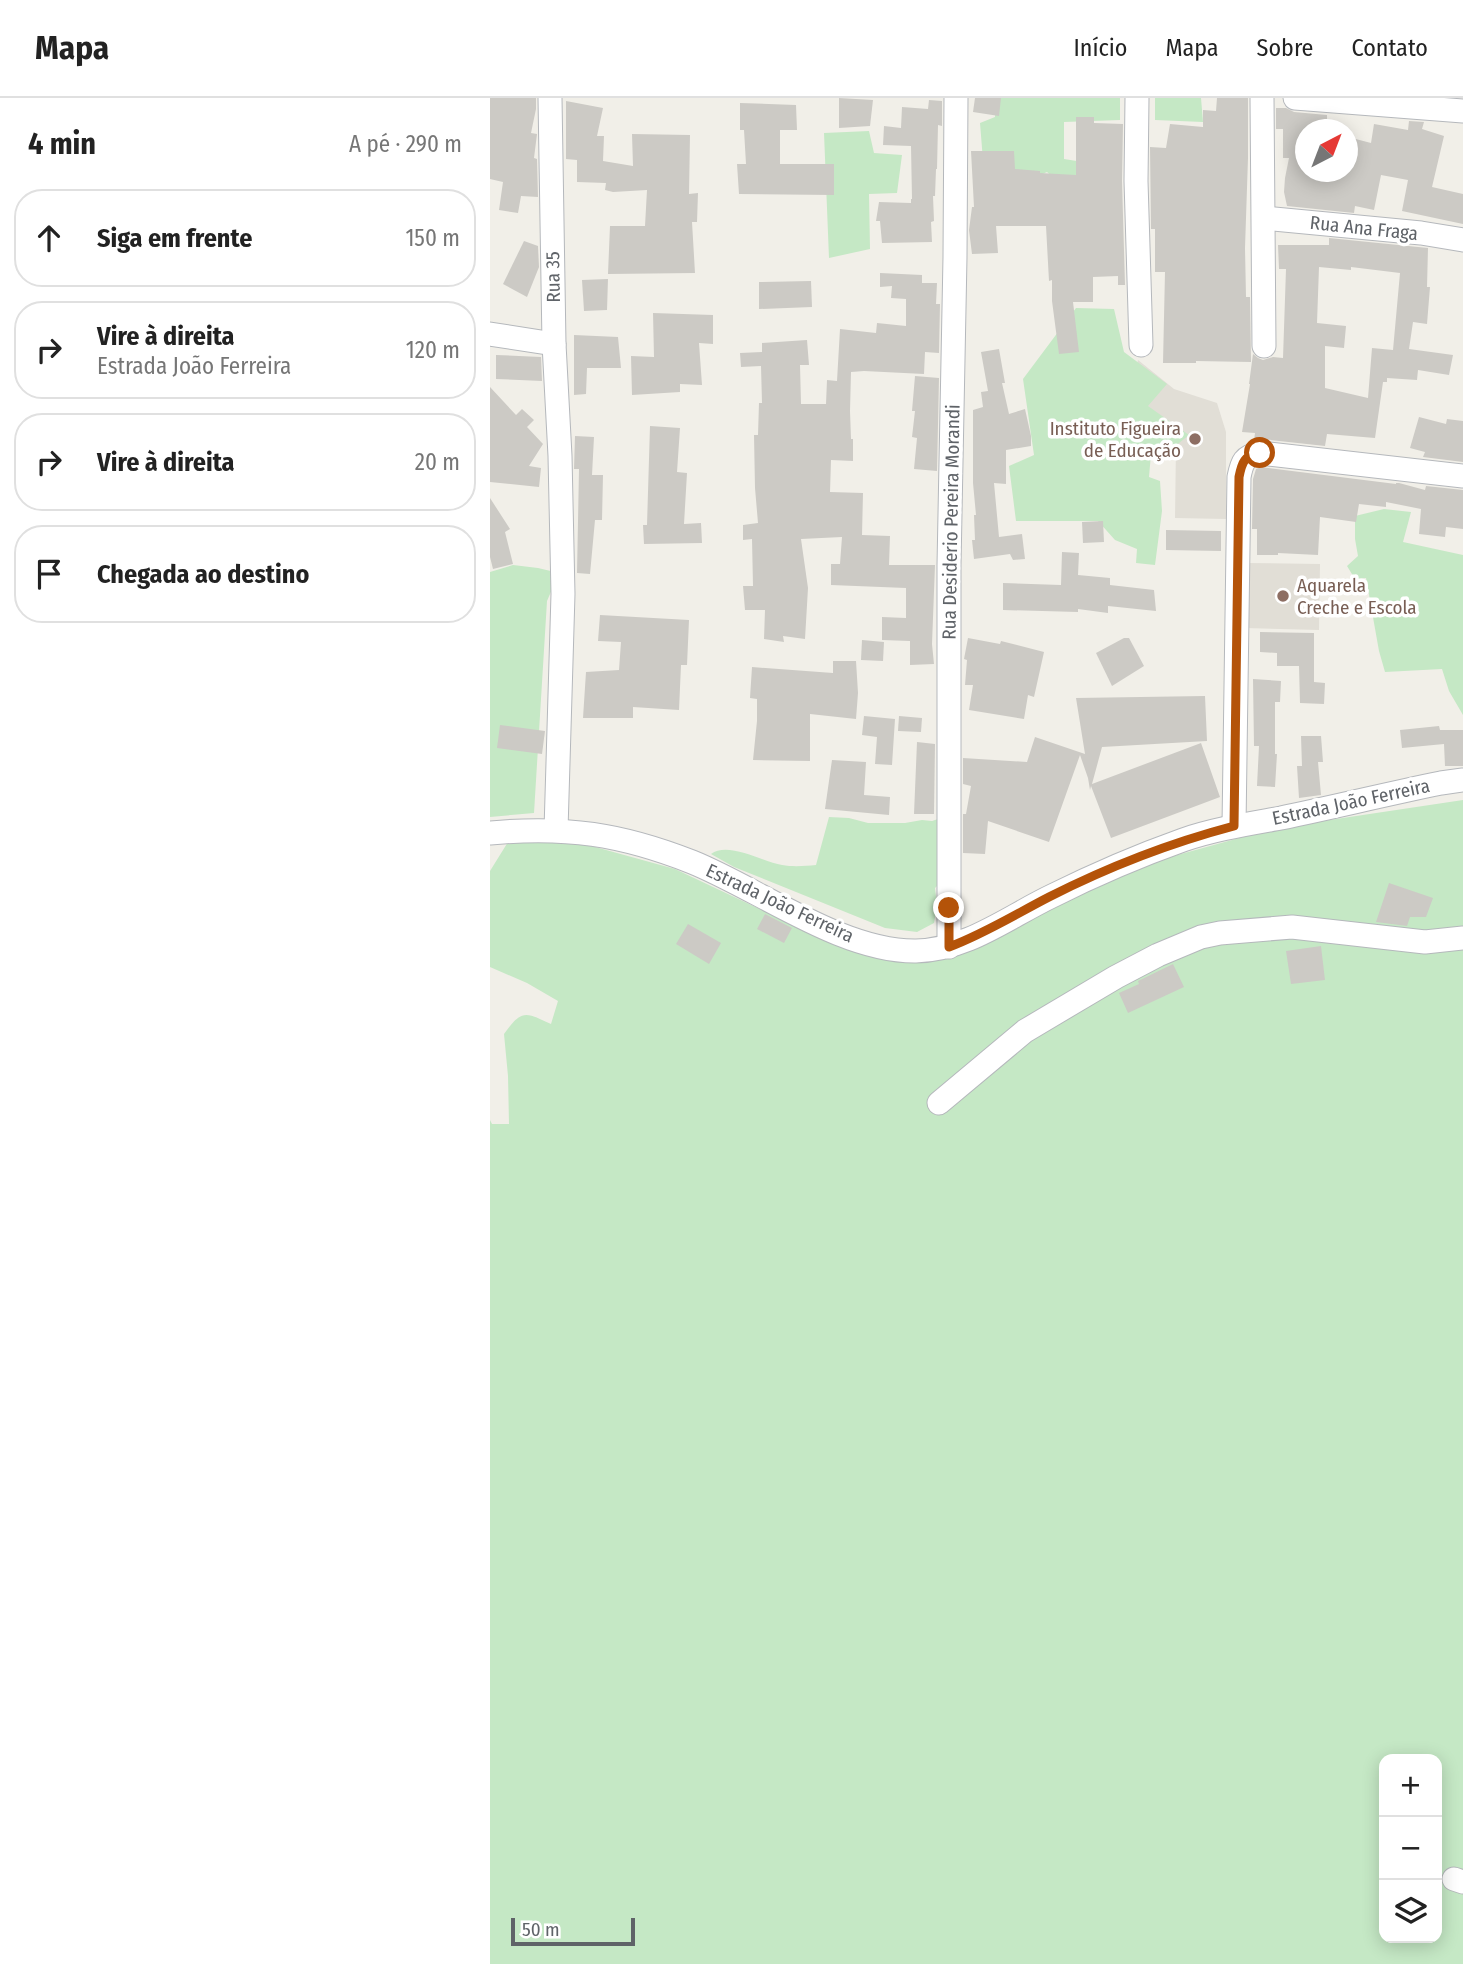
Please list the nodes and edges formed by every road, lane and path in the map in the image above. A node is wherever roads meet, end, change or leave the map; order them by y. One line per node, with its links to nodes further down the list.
1 (550, 98): 10 (street, Rua 35)
2 (956, 98): 19 (street, Rua Desiderio Pereira Morandi)
3 (1137, 98): 11 (street)
4 (1262, 98): 7 (street)
5 (1295, 98): 6 (street)
6 (1463, 111)
7 (1264, 218): 8 (street, Rua Ana Fraga); 12 (street)
8 (1463, 240)
9 (490, 334): 10 (street)
10 (554, 344): 16 (street, Rua 35)
11 (1141, 345)
12 (1264, 346)
13 (1463, 476): 15 (street)
14 (1463, 780): 15 (street, Estrada João Ferreira)
15 (1234, 826): 19 (street, Estrada João Ferreira)
16 (556, 830): 17 (street, Estrada João Ferreira); 19 (street, Estrada João Ferreira)
17 (490, 832)
18 (1463, 938): 20 (street)
19 (949, 947)
20 (939, 1103)

